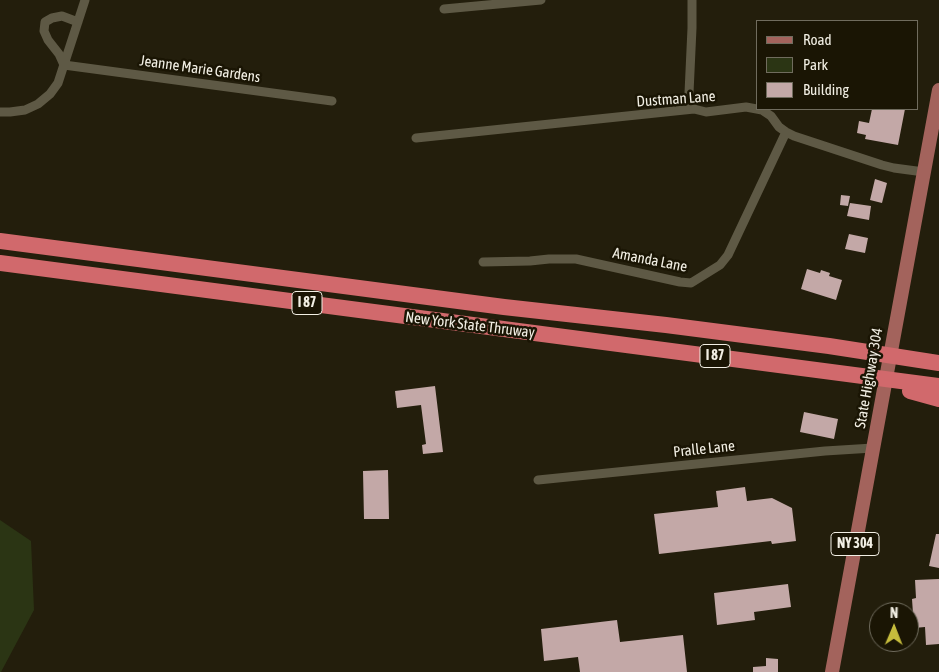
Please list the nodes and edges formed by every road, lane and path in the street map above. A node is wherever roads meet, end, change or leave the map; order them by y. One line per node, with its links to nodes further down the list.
1 (85, 0): 5 (street)
2 (541, 0): 4 (street)
3 (692, 0): 9 (street)
4 (444, 9)
5 (78, 22): 6 (street); 6 (street)
6 (64, 65): 8 (street, Jeanne Marie Gardens); 12 (street)
7 (939, 90): 15 (main road, State Highway 304)
8 (332, 101)
9 (694, 109): 10 (street, Dustman Lane); 14 (street, Dustman Lane)
10 (756, 109)
11 (762, 110): 13 (street, Dustman Lane)
12 (0, 112)
13 (786, 132): 15 (street, Dustman Lane); 17 (street, Amanda Lane)
14 (416, 138)
15 (924, 172): 25 (main road, State Highway 304 / NY 304)
16 (0, 241): 19 (highway, New York State Thruway / I 87)
17 (483, 262)
18 (0, 263): 22 (highway, New York State Thruway / I 87)
19 (828, 346): 20 (highway); 21 (highway, New York State Thruway / I 87)
20 (939, 352)
21 (939, 363)
22 (815, 370): 23 (highway, New York State Thruway / I 87); 24 (highway)
23 (939, 386)
24 (939, 399)
25 (873, 448): 26 (street, Pralle Lane); 27 (main road, State Highway 304 / NY 304)
26 (538, 480)
27 (832, 672)

